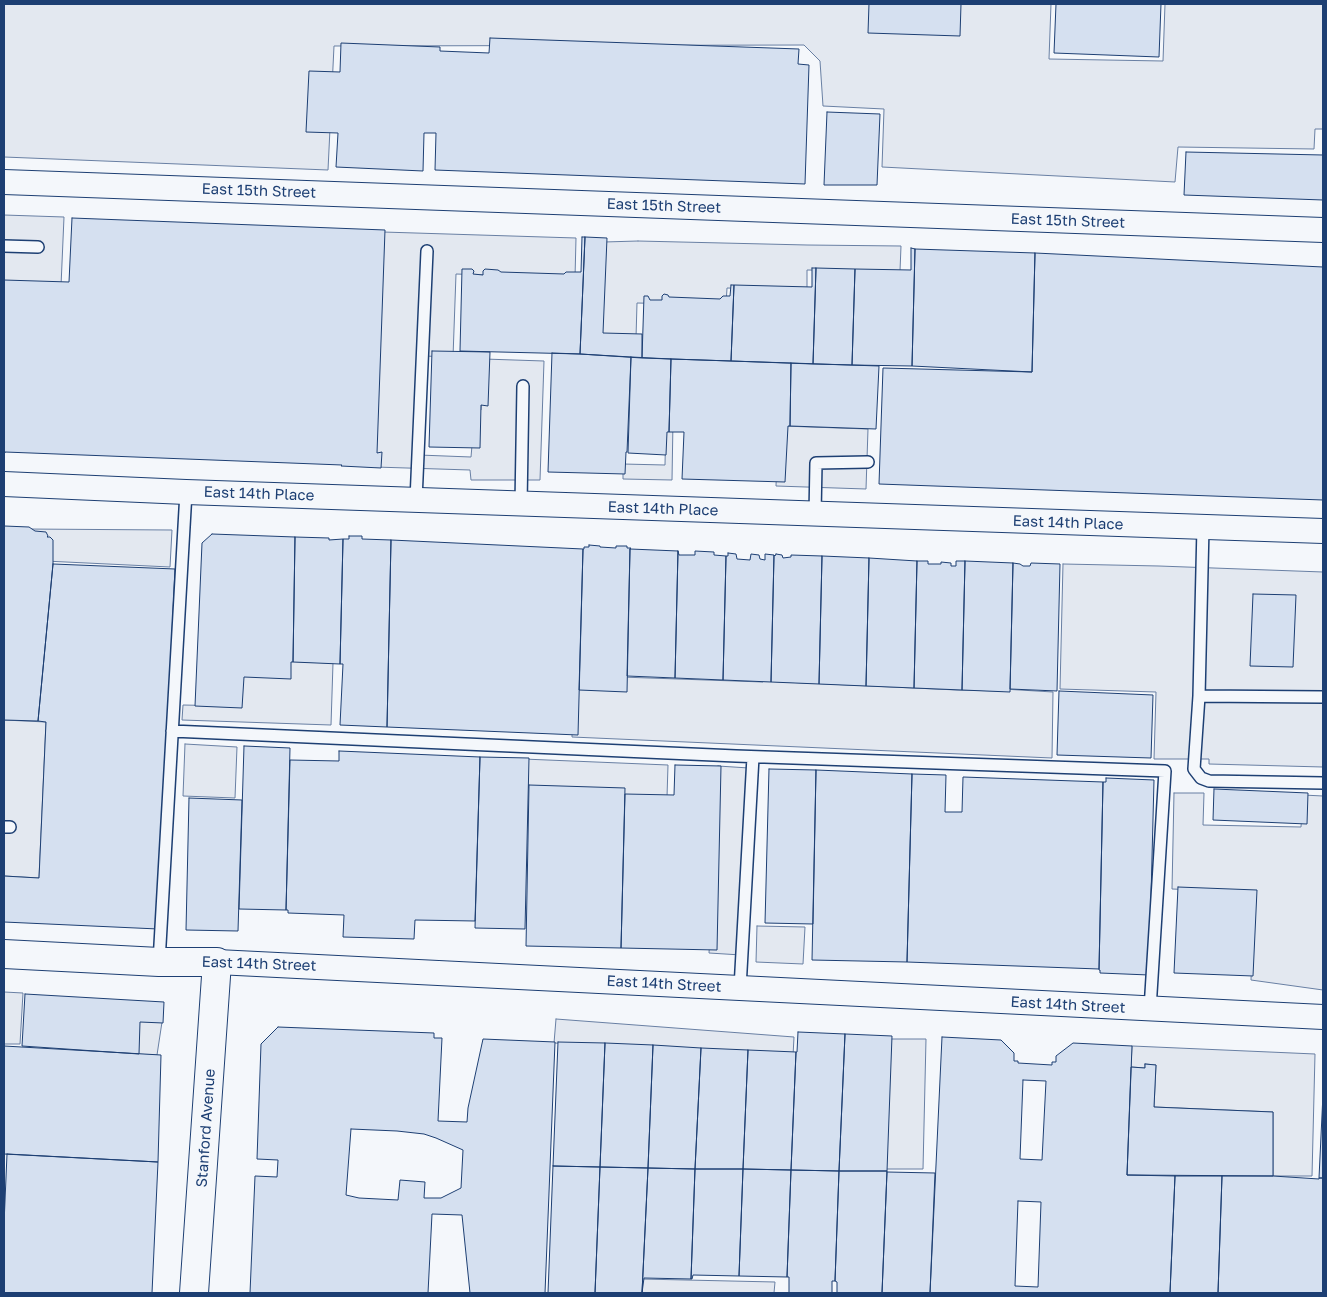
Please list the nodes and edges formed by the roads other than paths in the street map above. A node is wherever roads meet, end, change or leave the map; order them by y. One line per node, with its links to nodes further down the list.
1 (4, 182): 2 (street, East 15th Street)
2 (1323, 230)
3 (4, 246): 4 (lane)
4 (38, 247)
5 (427, 251): 10 (lane)
6 (523, 386): 11 (lane)
7 (868, 462): 12 (lane)
8 (4, 484): 9 (street, East 14th Place)
9 (186, 492): 10 (street, East 14th Place); 17 (lane)
10 (416, 500): 11 (street, East 14th Place)
11 (521, 504): 12 (street, East 14th Place)
12 (815, 514): 13 (street, East 14th Place)
13 (1203, 527): 14 (street, East 14th Place); 15 (lane)
14 (1323, 531)
15 (1199, 696): 16 (lane); 19 (lane)
16 (1323, 697)
17 (172, 730): 18 (lane); 21 (lane)
18 (753, 757): 23 (lane); 24 (lane)
19 (1323, 783)
20 (4, 954): 21 (street, East 14th Street)
21 (159, 962): 22 (street, East 14th Street)
22 (217, 962): 23 (street, East 14th Street); 26 (street, Stanford Avenue)
23 (740, 988): 24 (street, East 14th Street)
24 (1150, 1009): 25 (street, East 14th Street)
25 (1323, 1017)
26 (194, 1293)

